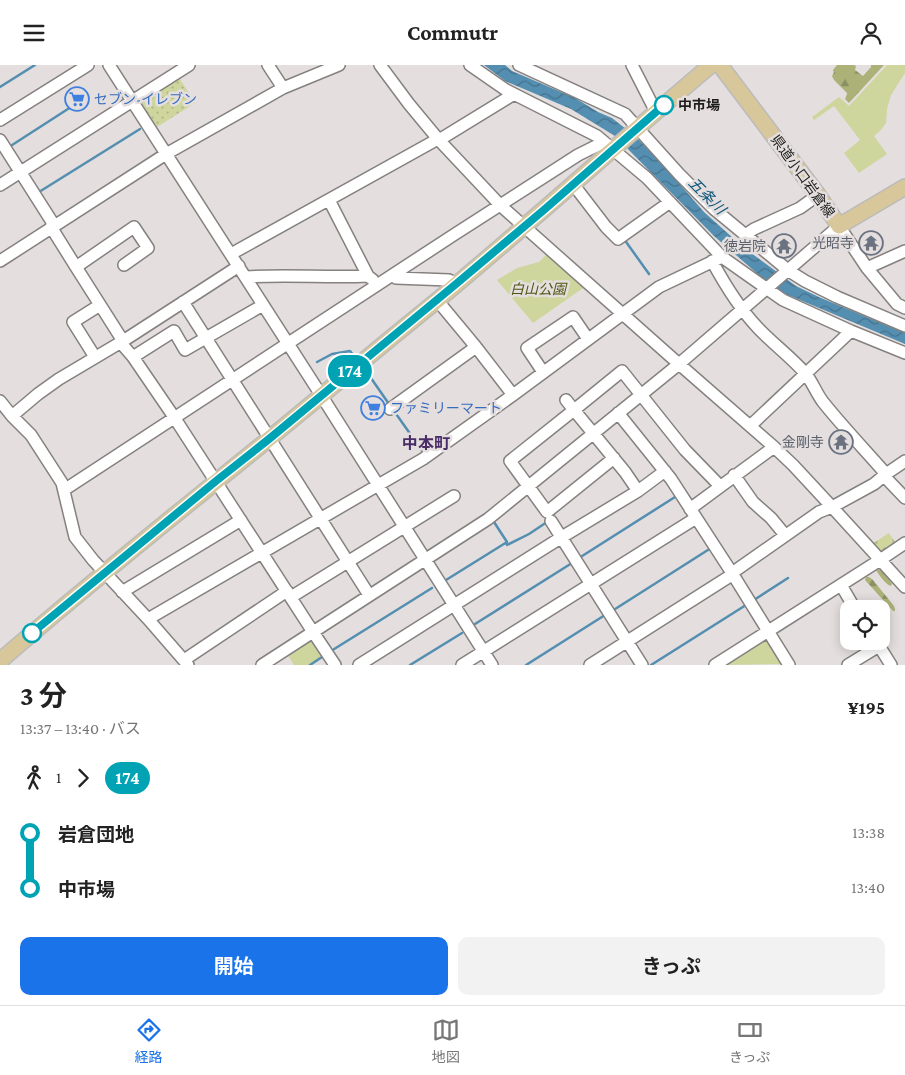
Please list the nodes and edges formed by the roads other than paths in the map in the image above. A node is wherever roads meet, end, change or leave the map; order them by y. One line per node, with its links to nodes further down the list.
1 (88, 65): 16 (street)
2 (109, 65): 14 (street)
3 (189, 65): 14 (street)
4 (268, 65): 12 (street)
5 (339, 65): 12 (street)
6 (380, 65): 18 (street)
7 (470, 65): 13 (street)
8 (520, 65): 17 (street)
9 (632, 65): 15 (street)
10 (711, 65): 15 (main road)
11 (720, 65): 26 (main road, 県道小口岩倉線)
12 (283, 88): 21 (street)
13 (514, 94): 18 (street); 20 (street)
14 (132, 101): 21 (street); 22 (street)
15 (656, 112): 17 (main road)
16 (0, 120)
17 (638, 127): 20 (main road); 33 (street)
18 (438, 139): 27 (street); 29 (street)
19 (0, 140): 22 (street)
20 (609, 146): 24 (main road); 28 (street); 29 (street)
21 (166, 154): 30 (street); 35 (street)
22 (20, 172): 23 (street); 30 (street)
23 (0, 185)
24 (573, 185): 28 (street); 32 (main road)
25 (905, 187): 31 (main road, 県道小口岩倉線)
26 (818, 195): 31 (main road, 県道小口岩倉線); 33 (street)
27 (329, 200): 35 (street); 44 (street)
28 (670, 202): 36 (street)
29 (500, 206): 32 (street); 43 (street)
30 (53, 226): 37 (street); 40 (street)
31 (839, 226): 41 (street); 42 (street)
32 (524, 227): 46 (main road); 55 (street)
33 (745, 235): 42 (street)
34 (905, 251): 41 (street)
35 (231, 254): 39 (street)
36 (717, 259): 48 (street); 54 (street); 55 (street)
37 (0, 261)
38 (124, 265): 40 (street)
39 (238, 266): 45 (street); 50 (street)
40 (76, 267): 51 (street)
41 (867, 268): 53 (street)
42 (788, 271): 48 (street); 56 (street)
43 (393, 275): 46 (street); 47 (street)
44 (368, 276): 45 (street); 47 (street)
45 (246, 277): 52 (street)
46 (456, 284): 49 (main road)
47 (377, 285): 61 (street)
48 (767, 289): 54 (street); 57 (street)
49 (437, 300): 62 (street); 73 (main road)
50 (183, 302): 58 (street); 60 (street)
51 (100, 305): 60 (street); 64 (street)
52 (263, 305): 58 (street); 61 (street)
53 (905, 308)
54 (743, 310): 67 (street); 70 (street)
55 (622, 314): 59 (street); 67 (street)
56 (905, 326)
57 (851, 331): 63 (street); 70 (street)
58 (206, 338): 65 (street); 71 (street)
59 (588, 339): 69 (street); 69 (street)
60 (121, 341): 64 (street); 65 (street)
61 (287, 343): 71 (street); 73 (street)
62 (476, 347): 74 (street); 77 (street)
63 (905, 353)
64 (95, 357): 80 (street)
65 (133, 357): 81 (street)
66 (614, 361): 68 (street)
67 (679, 364): 72 (street); 82 (street)
68 (622, 371): 72 (street); 78 (street)
69 (544, 372): 74 (street)
70 (806, 374): 82 (street); 90 (street)
71 (232, 379): 81 (street); 84 (street)
72 (641, 394): 79 (street); 93 (street)
73 (321, 395): 84 (main road); 92 (street)
74 (513, 395): 92 (street)
75 (566, 400): 78 (street)
76 (0, 401): 80 (street)
77 (390, 409)
78 (574, 410): 83 (street); 94 (street)
79 (618, 413): 83 (street); 88 (street)
80 (12, 416): 95 (street)
81 (174, 417): 91 (street); 95 (street)
82 (750, 426): 85 (street)
83 (594, 433): 86 (street); 94 (street)
84 (269, 439): 91 (main road); 101 (street)
85 (774, 447): 89 (street); 99 (street)
86 (614, 458): 94 (street); 96 (street)
87 (905, 461): 90 (street)
88 (665, 471): 96 (street); 100 (street)
89 (734, 475): 93 (street); 105 (street)
90 (885, 475): 98 (street); 99 (street)
91 (216, 481): 102 (street); 112 (main road)
92 (378, 485): 101 (street); 104 (street)
93 (720, 486): 100 (street)
94 (528, 487): 109 (street)
95 (64, 490): 112 (street)
96 (638, 491): 106 (street)
97 (454, 496): 104 (street)
98 (905, 498)
99 (832, 507): 105 (street); 110 (street)
100 (693, 513): 113 (street); 114 (street)
101 (321, 518): 108 (street); 111 (street)
102 (241, 521): 108 (street); 117 (street)
103 (551, 521): 106 (street)
104 (404, 527): 109 (street); 111 (street)
105 (785, 535): 113 (street)
106 (562, 537): 114 (street); 121 (street)
107 (905, 543): 110 (street)
108 (262, 553): 118 (street); 122 (street)
109 (425, 559): 119 (street); 121 (street)
110 (880, 561): 115 (street); 116 (street)
111 (347, 562): 118 (street); 119 (street)
112 (105, 572): 117 (street); 129 (main road)
113 (732, 573): 123 (street); 125 (street)
114 (591, 584): 125 (street); 128 (street)
115 (840, 585): 120 (street); 123 (street)
116 (905, 587)
117 (122, 592): 122 (street)
118 (289, 594): 124 (street); 130 (street)
119 (369, 595): 124 (street)
120 (849, 600)
121 (454, 605): 128 (street); 133 (street)
122 (148, 619): 130 (street)
123 (768, 631): 138 (street); 139 (street)
124 (313, 632): 131 (street); 132 (street)
125 (627, 641): 136 (street); 137 (street)
126 (869, 650): 140 (street)
127 (881, 650): 141 (street)
128 (483, 652): 134 (street); 135 (street)
129 (0, 661)
130 (186, 662)
131 (262, 665)
132 (335, 665)
133 (359, 665)
134 (462, 665)
135 (492, 665)
136 (590, 665)
137 (642, 665)
138 (715, 665)
139 (789, 665)
140 (848, 665)
141 (891, 665)

